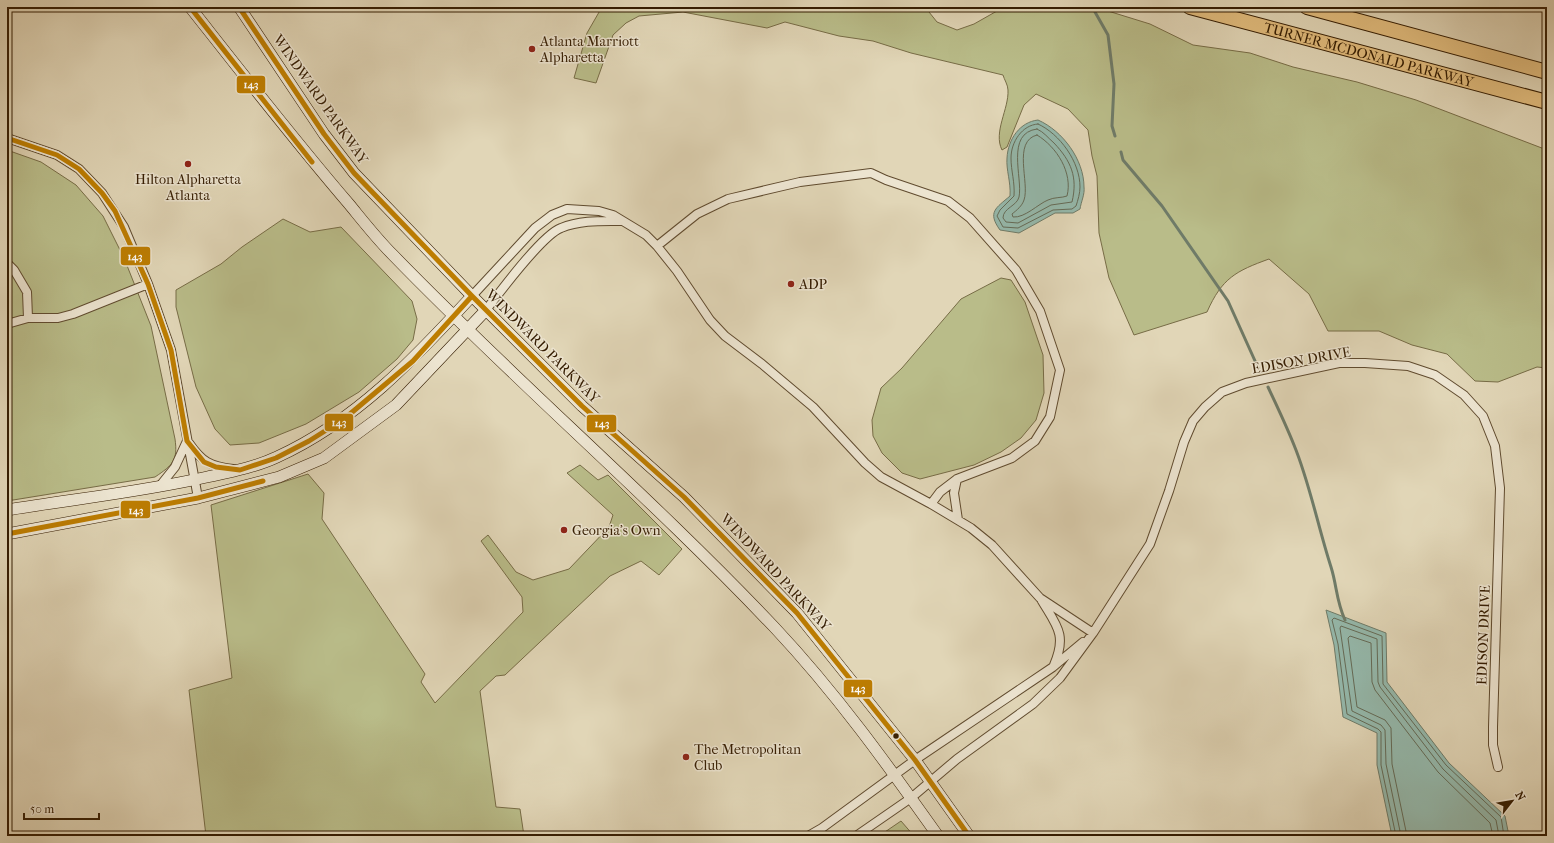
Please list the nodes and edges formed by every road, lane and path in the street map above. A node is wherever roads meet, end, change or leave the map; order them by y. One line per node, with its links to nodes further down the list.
1 (190, 7): 14 (main road)
2 (239, 7): 12 (main road, WINDWARD PARKWAY)
3 (1190, 7): 6 (highway, TURNER MCDONALD PARKWAY)
4 (1307, 7): 5 (highway, TURNER MCDONALD PARKWAY)
5 (1547, 72)
6 (1547, 102)
7 (7, 138): 11 (street)
8 (622, 220): 9 (street); 12 (street); 13 (street)
9 (657, 246): 20 (street); 24 (street)
10 (7, 263): 15 (street)
11 (148, 284): 15 (street); 18 (street)
12 (472, 296): 13 (main road, WINDWARD PARKWAY); 14 (main road)
13 (486, 310): 17 (main road); 31 (main road, WINDWARD PARKWAY)
14 (454, 316): 17 (main road); 19 (main road)
15 (28, 318): 16 (street)
16 (7, 324)
17 (468, 329): 23 (main road); 33 (main road)
18 (187, 441): 19 (street); 21 (street); 22 (street)
19 (240, 470): 21 (main road)
20 (958, 479): 24 (street); 26 (street)
21 (194, 480): 22 (main road); 23 (street)
22 (159, 487): 25 (main road)
23 (198, 498): 27 (main road)
24 (931, 504): 26 (street)
25 (7, 510)
26 (958, 520): 28 (street)
27 (7, 534)
28 (1040, 598): 29 (street); 30 (street)
29 (1093, 633): 30 (street); 32 (street, EDISON DRIVE); 34 (street)
30 (1053, 667): 31 (street)
31 (915, 760): 33 (street); 34 (main road, WINDWARD PARKWAY)
32 (1498, 767)
33 (895, 776): 35 (main road); 36 (street)
34 (931, 782): 35 (street); 39 (main road, WINDWARD PARKWAY)
35 (911, 798): 37 (street); 38 (main road)
36 (808, 836)
37 (856, 836)
38 (938, 836)
39 (969, 836)

